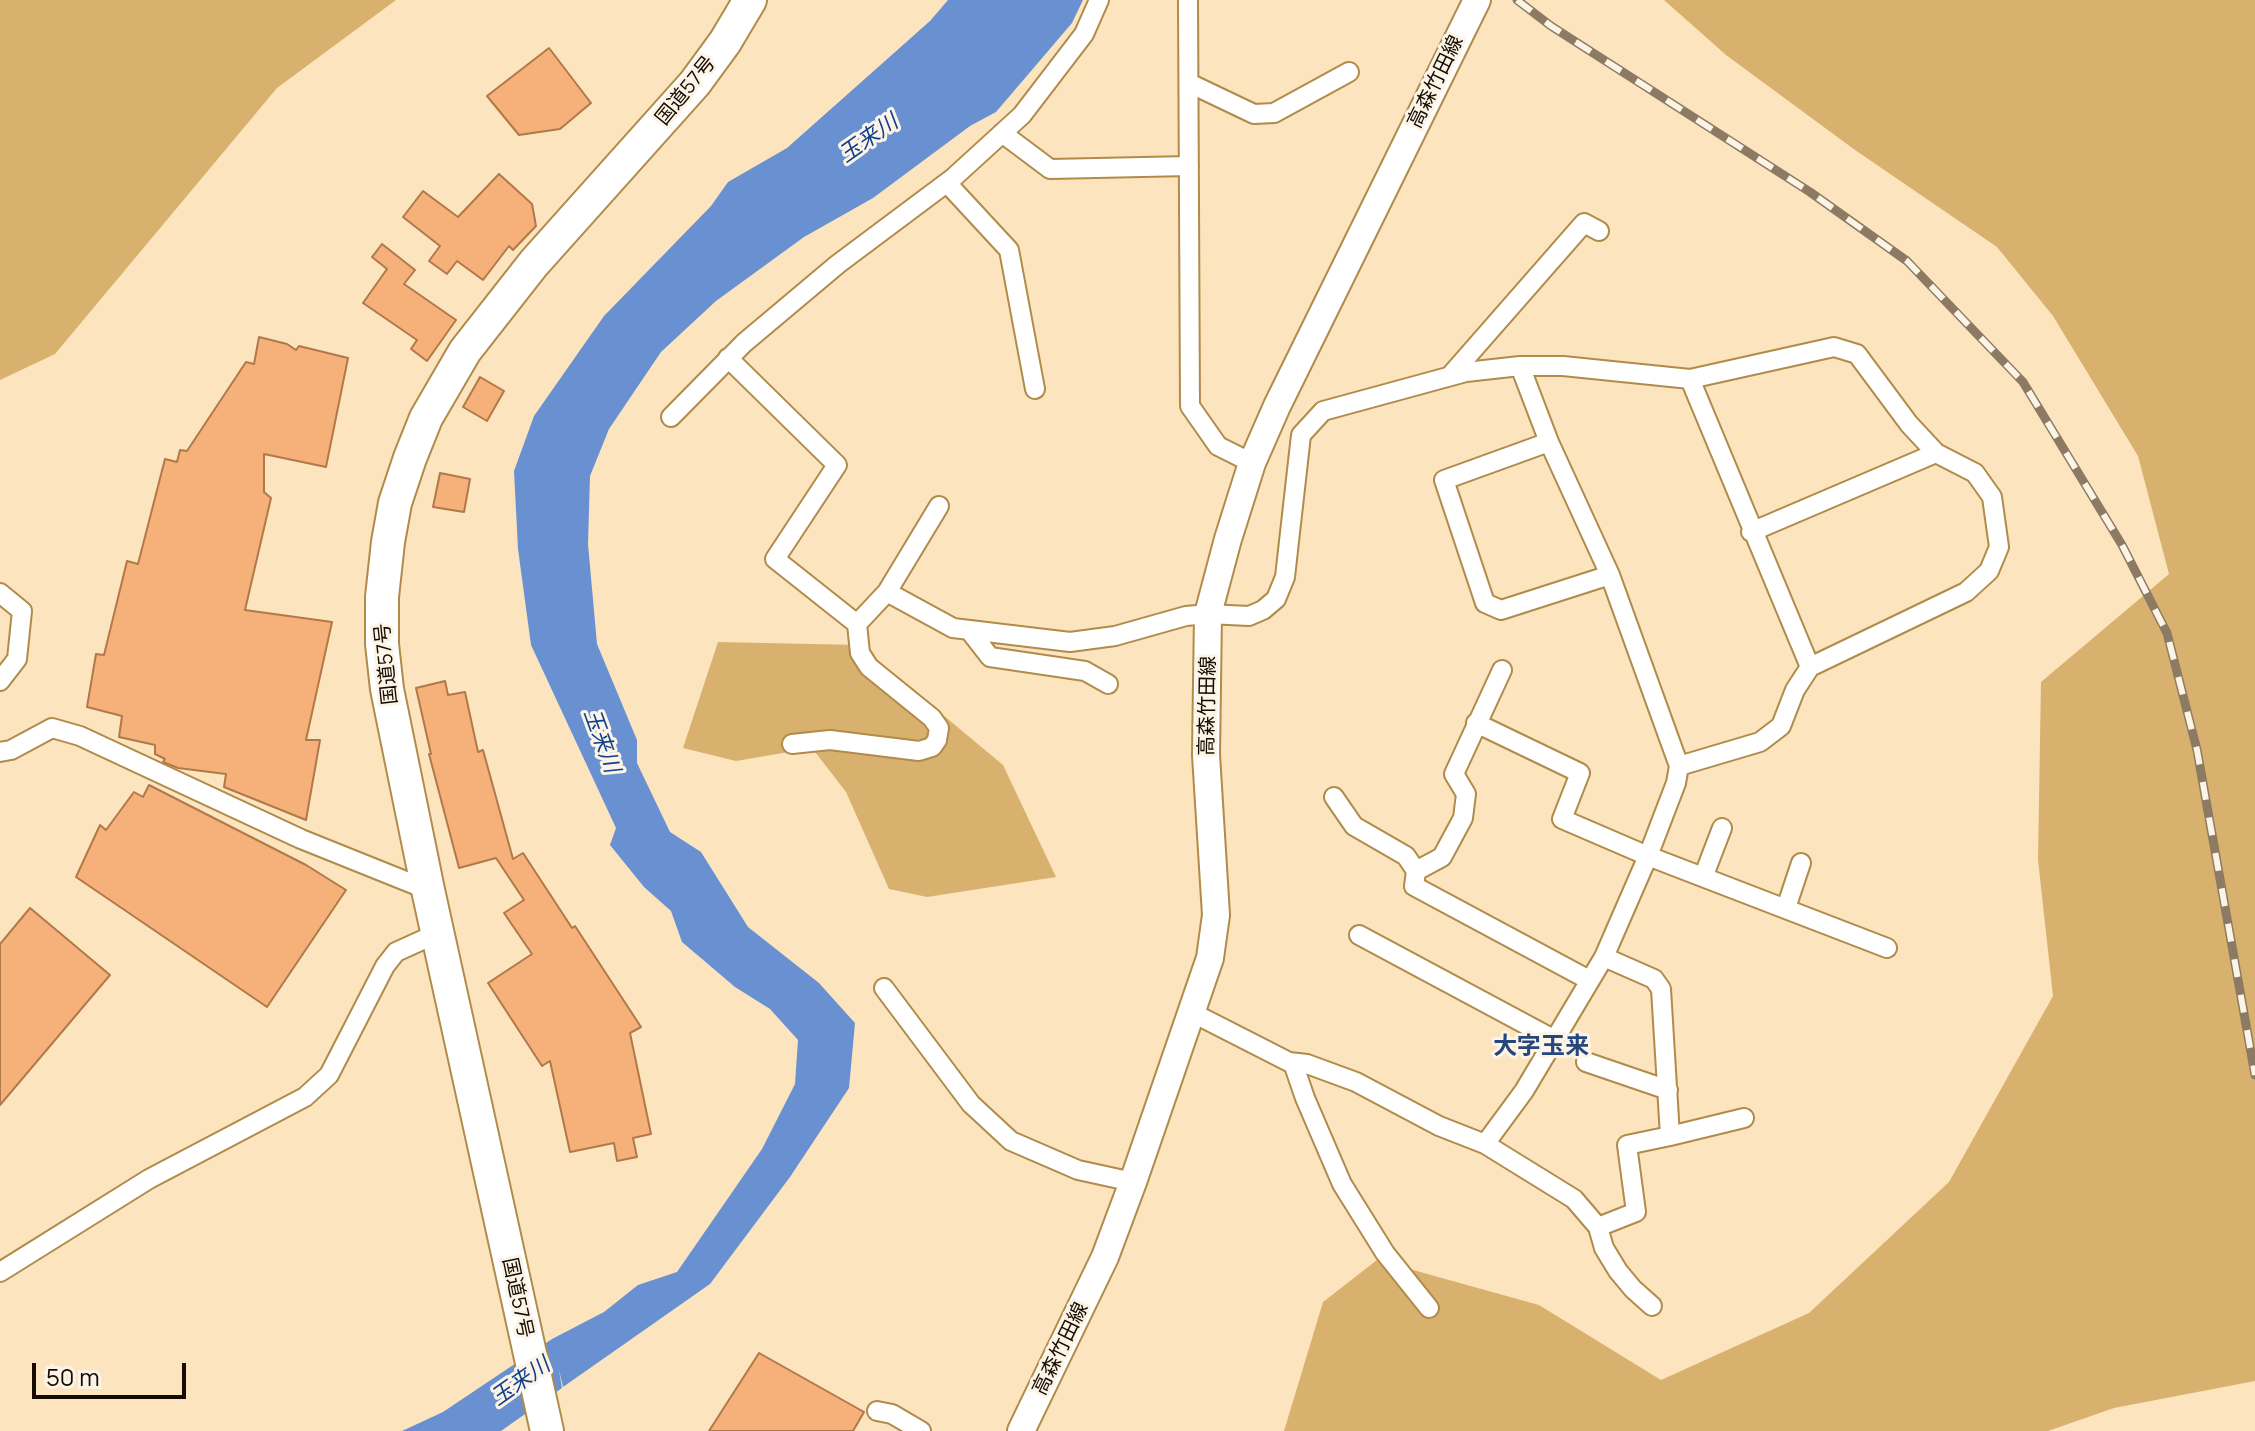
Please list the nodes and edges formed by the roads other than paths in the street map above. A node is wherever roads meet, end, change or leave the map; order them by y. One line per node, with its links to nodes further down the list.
1 (750, 0): 42 (highway, 国道57号)
2 (1099, 0): 7 (street)
3 (1188, 0): 6 (street)
4 (1477, 0): 19 (main road, 高森竹田線)
5 (1349, 72): 6 (street)
6 (1189, 83): 8 (street)
7 (1002, 133): 8 (street); 9 (street)
8 (1189, 166): 19 (street)
9 (947, 183): 11 (street); 15 (street)
10 (1599, 231): 13 (street)
11 (728, 358): 16 (street); 26 (street)
12 (1520, 366): 13 (street); 14 (street); 17 (street)
13 (1450, 376): 25 (street)
14 (1690, 379): 18 (street); 21 (street)
15 (1035, 389)
16 (671, 417)
17 (1549, 442): 22 (street); 22 (street)
18 (1936, 453): 21 (street); 28 (street)
19 (1252, 463): 25 (main road, 高森竹田線)
20 (939, 506): 23 (street)
21 (1751, 532): 28 (street)
22 (1610, 575): 35 (street)
23 (887, 592): 26 (street); 27 (street)
24 (0, 593): 30 (street)
25 (1208, 614): 27 (street); 50 (main road, 高森竹田線)
26 (857, 624): 33 (street)
27 (969, 630): 31 (street)
28 (1810, 667): 35 (street)
29 (1502, 670): 32 (street)
30 (0, 681)
31 (1108, 684)
32 (1476, 723): 38 (street); 40 (street)
33 (792, 744)
34 (0, 752): 42 (street)
35 (1679, 766): 38 (street)
36 (1334, 797): 40 (street)
37 (1722, 828): 41 (street)
38 (1648, 856): 41 (street); 47 (street)
39 (1801, 863): 43 (street)
40 (1416, 871): 48 (street)
41 (1704, 875): 43 (street)
42 (428, 890): 44 (highway, 国道57号)
43 (1786, 908): 46 (street)
44 (438, 933): 60 (street); 64 (highway, 国道57号)
45 (1359, 935): 51 (street)
46 (1887, 948)
47 (1604, 957): 48 (street); 54 (street)
48 (1589, 980): 51 (street)
49 (884, 988): 58 (street)
50 (1191, 1012): 53 (street); 58 (main road, 高森竹田線)
51 (1553, 1039): 57 (street)
52 (1586, 1062): 54 (street)
53 (1293, 1063): 57 (street); 62 (street)
54 (1668, 1090): 56 (street)
55 (1744, 1118): 56 (street)
56 (1670, 1136): 59 (street)
57 (1485, 1144): 59 (street)
58 (1133, 1182): 66 (main road, 高森竹田線)
59 (1598, 1227): 61 (street)
60 (0, 1272)
61 (1652, 1306)
62 (1429, 1308)
63 (877, 1411): 65 (street)
64 (547, 1431)
65 (921, 1431)
66 (1021, 1431)

